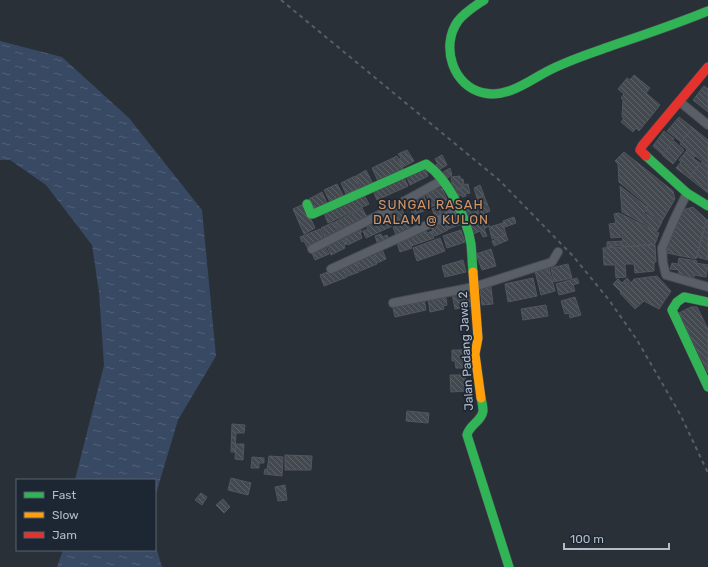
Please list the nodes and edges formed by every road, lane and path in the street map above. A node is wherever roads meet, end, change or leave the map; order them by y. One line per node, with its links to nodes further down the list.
1 (484, 0): 2 (street)
2 (708, 10)
3 (708, 67): 4 (street)
4 (680, 102): 5 (street); 7 (street)
5 (708, 125)
6 (443, 180): 8 (street, Jalan Padang Jawa 2); 10 (street, Jalan Padang Jawa 2); 11 (street)
7 (687, 193): 9 (street); 15 (street)
8 (307, 204)
9 (708, 206)
10 (460, 210): 13 (street); 14 (street, Jalan Padang Jawa 2)
11 (312, 249)
12 (558, 252): 14 (street)
13 (331, 269)
14 (474, 287): 17 (street); 19 (street, Jalan Padang Jawa 2)
15 (708, 287)
16 (708, 302): 18 (street)
17 (393, 303)
18 (708, 386)
19 (509, 567)

